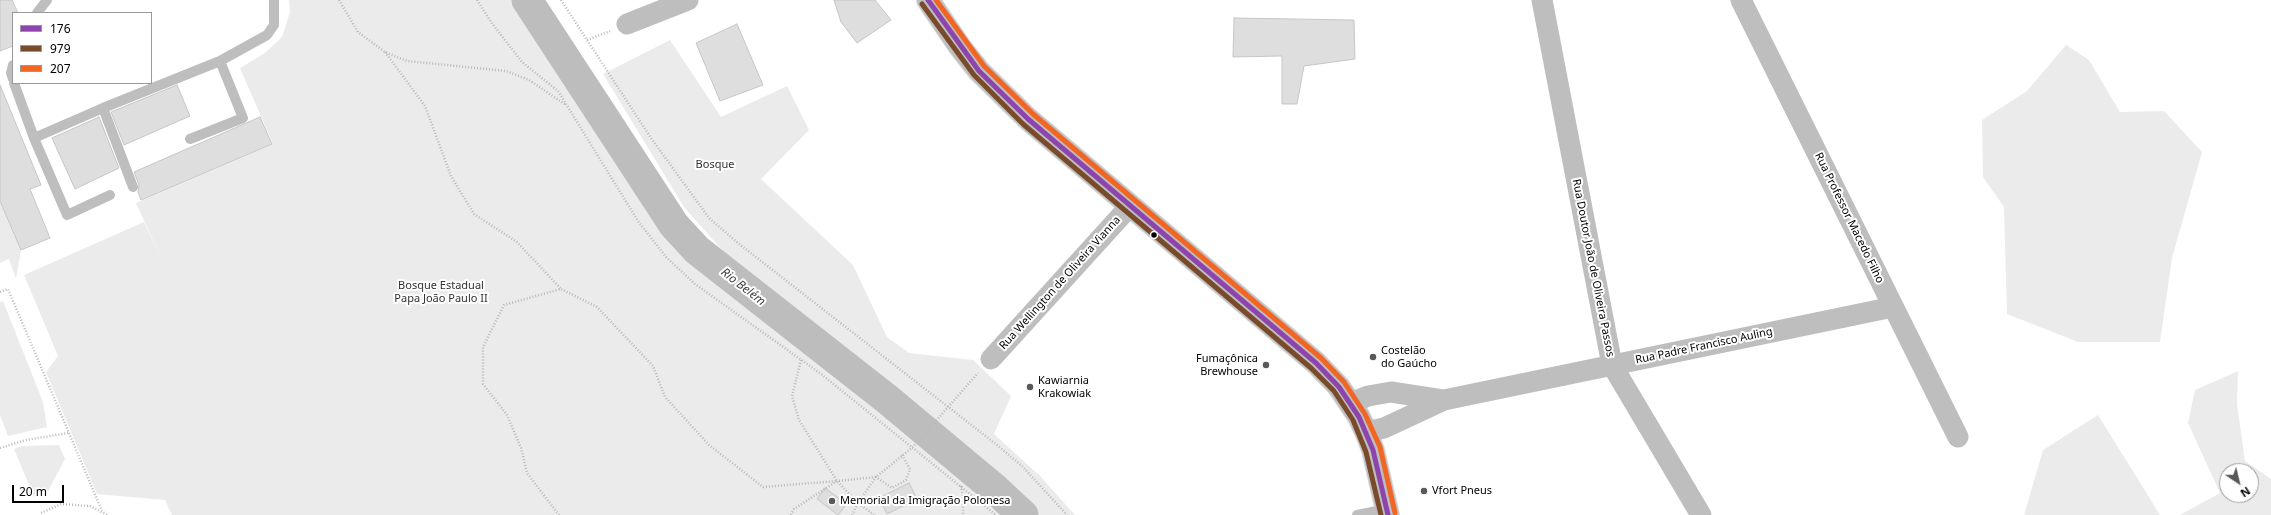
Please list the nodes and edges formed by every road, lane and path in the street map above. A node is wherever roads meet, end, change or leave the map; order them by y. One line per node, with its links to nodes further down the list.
1 (47, 0): 10 (lane)
2 (274, 0): 14 (lane)
3 (339, 0): 13 (path)
4 (477, 0): 16 (path)
5 (561, 0): 12 (path)
6 (688, 0): 11 (street)
7 (928, 0): 22 (main road)
8 (1542, 0): 28 (street, Rua Doutor João de Oliveira Passos)
9 (1741, 0): 25 (street, Rua Professor Macedo Filho)
10 (38, 12)
11 (627, 24): 12 (path)
12 (587, 40): 31 (path)
13 (385, 52): 16 (path); 23 (path)
14 (220, 61): 17 (lane); 19 (lane)
15 (14, 84): 18 (lane)
16 (568, 106): 27 (path)
17 (103, 108): 18 (lane); 20 (lane)
18 (34, 138): 21 (lane)
19 (190, 139)
20 (133, 187)
21 (110, 195)
22 (1130, 206): 26 (street, Rua Wellington de Oliveira Vianna); 30 (main road)
23 (561, 289): 39 (path); 46 (path)
24 (0, 292): 33 (path)
25 (1893, 307): 28 (street, Rua Padre Francisco Auling); 34 (street, Rua Professor Macedo Filho)
26 (991, 359): 31 (path)
27 (801, 360): 35 (path); 39 (path)
28 (1612, 366): 29 (street, Rua Padre Francisco Auling); 54 (street, Rua Doutor João de Oliveira Passos)
29 (1444, 400): 30 (street, Rua Padre Francisco Auling); 32 (street, Rua Padre Francisco Auling)
30 (1351, 403): 32 (main road)
31 (948, 405): 35 (path); 52 (path)
32 (1366, 432): 43 (main road)
33 (68, 433): 36 (path); 42 (path)
34 (1958, 437)
35 (912, 447): 37 (path); 40 (path)
36 (0, 448)
37 (902, 455): 38 (path); 38 (path)
38 (876, 477): 39 (path); 41 (path)
39 (837, 481): 41 (path); 47 (path)
40 (961, 486): 50 (path); 51 (path)
41 (858, 503): 48 (path); 49 (path)
42 (102, 512): 44 (path); 45 (path)
43 (1387, 512): 53 (lane)
44 (41, 513)
45 (108, 515)
46 (559, 515)
47 (791, 515)
48 (852, 515)
49 (874, 515)
50 (963, 515)
51 (996, 515)
52 (1067, 515)
53 (1357, 515)
54 (1701, 515)

